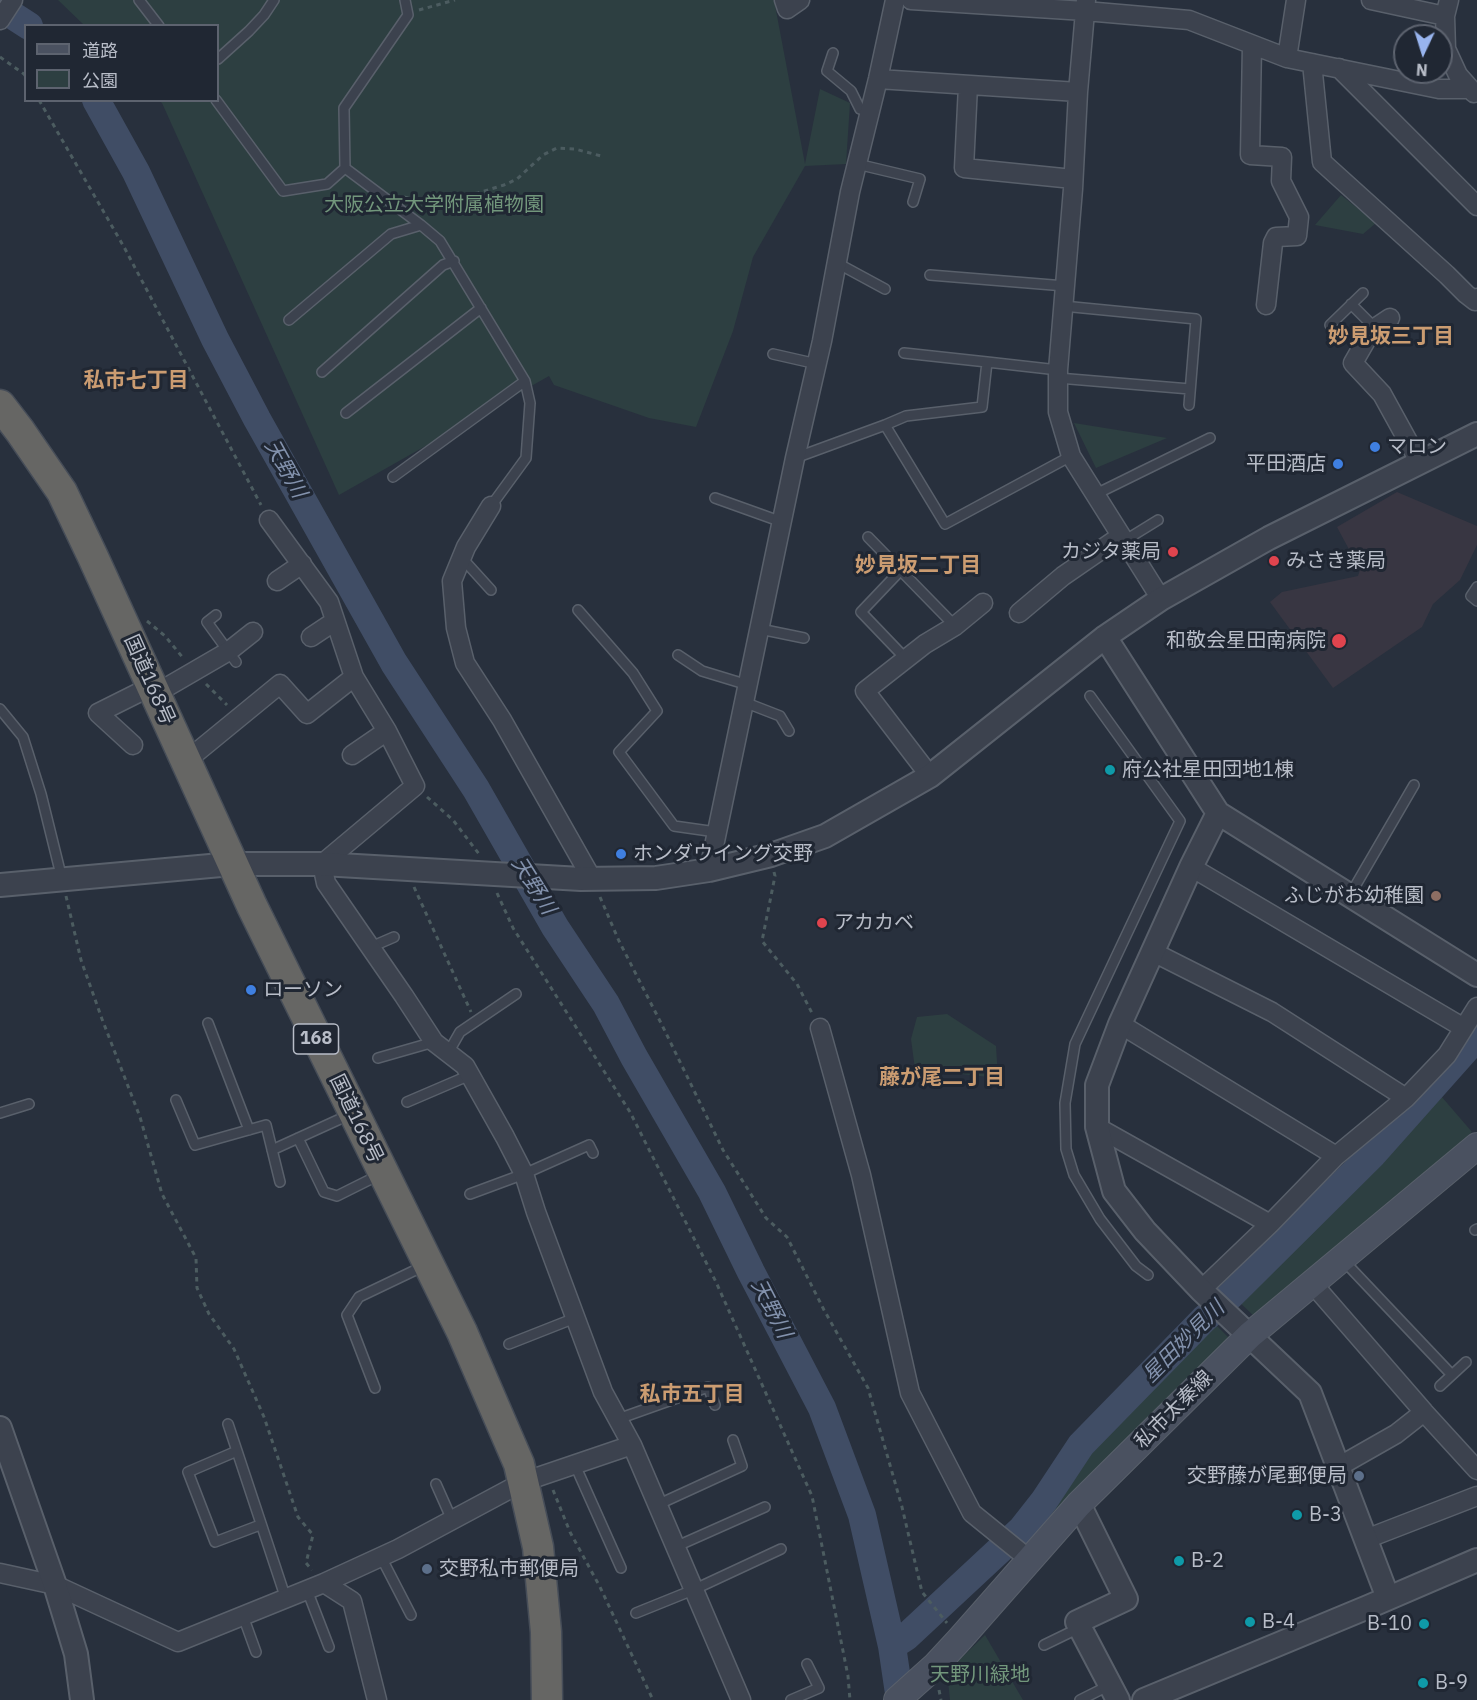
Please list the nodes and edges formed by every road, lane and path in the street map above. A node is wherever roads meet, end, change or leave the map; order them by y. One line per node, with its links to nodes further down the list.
1 (13, 0): 15 (street)
2 (139, 0): 16 (lane)
3 (274, 0): 20 (lane)
4 (405, 0): 14 (lane)
5 (455, 0): 14 (path)
6 (784, 0): 7 (street)
7 (800, 0)
8 (895, 0): 25 (street)
9 (910, 0): 12 (street)
10 (1296, 0): 21 (street)
11 (1371, 0): 13 (street)
12 (1086, 6): 17 (street); 28 (street)
13 (1447, 8): 26 (street)
14 (408, 15): 34 (lane)
15 (0, 20)
16 (157, 24)
17 (1252, 45): 21 (street); 48 (street)
18 (833, 53): 31 (lane)
19 (0, 57): 24 (path)
20 (219, 58)
21 (1287, 58): 22 (street)
22 (1312, 63): 23 (street); 46 (street)
23 (1339, 68): 26 (street); 38 (street)
24 (24, 74)
25 (878, 79): 27 (street); 31 (street)
26 (1470, 83)
27 (968, 85): 28 (street); 35 (street)
28 (1078, 92): 35 (street)
29 (40, 102): 76 (path)
30 (217, 102): 34 (lane)
31 (870, 112): 33 (street)
32 (601, 156): 36 (path)
33 (857, 164): 37 (lane); 41 (street)
34 (345, 168): 39 (lane)
35 (1073, 179): 43 (street)
36 (400, 196)
37 (913, 202)
38 (1477, 206)
39 (421, 225): 40 (lane); 52 (lane)
40 (454, 261): 50 (lane); 59 (lane)
41 (837, 263): 44 (lane); 58 (street)
42 (930, 275): 43 (lane)
43 (1065, 286): 49 (street)
44 (885, 289)
45 (1363, 293): 47 (lane)
46 (1477, 298)
47 (1351, 304): 53 (lane); 54 (lane)
48 (1266, 305)
49 (1063, 306): 60 (street); 62 (lane)
50 (481, 308): 61 (lane); 65 (lane)
51 (1390, 318): 54 (street)
52 (289, 320)
53 (1330, 325)
54 (1375, 328): 71 (street)
55 (904, 353): 57 (lane)
56 (774, 354): 58 (lane)
57 (987, 362): 60 (lane); 66 (lane)
58 (817, 364): 70 (street)
59 (322, 372)
60 (1058, 374): 62 (lane); 69 (street)
61 (525, 381): 72 (lane); 75 (lane)
62 (1190, 389): 64 (lane)
63 (0, 405): 90 (highway, 国道168号 / 168)
64 (1189, 405)
65 (346, 413)
66 (885, 425): 69 (lane); 70 (lane)
67 (1477, 434): 71 (street)
68 (1210, 438): 73 (lane)
69 (1071, 456): 73 (street)
70 (795, 458): 78 (street)
71 (1420, 463): 87 (street)
72 (393, 477)
73 (1094, 495): 80 (street)
74 (715, 498): 78 (lane)
75 (491, 506): 81 (street)
76 (269, 520): 82 (street)
77 (1158, 520): 80 (lane)
78 (782, 522): 96 (street)
79 (868, 537): 83 (lane)
80 (1122, 539): 87 (street); 92 (street)
81 (462, 558): 86 (lane); 127 (street)
82 (302, 564): 84 (street); 94 (street)
83 (900, 571): 95 (lane); 103 (lane)
84 (278, 581)
85 (1477, 587): 88 (lane)
86 (491, 590)
87 (1161, 599): 99 (street)
88 (1477, 601)
89 (983, 603): 95 (street)
90 (116, 608): 104 (path); 106 (highway, 国道168号 / 168)
91 (578, 610): 120 (lane)
92 (1019, 613)
93 (216, 615): 101 (lane)
94 (335, 621): 98 (street); 105 (street)
95 (955, 626): 103 (street)
96 (760, 629): 100 (lane); 107 (street)
97 (253, 632): 101 (street)
98 (311, 637)
99 (1105, 637): 116 (street); 119 (street)
100 (804, 638)
101 (232, 656): 104 (street)
102 (678, 656): 107 (lane)
103 (906, 659): 116 (street)
104 (194, 671): 106 (street); 109 (path)
105 (354, 677): 111 (street); 115 (street)
106 (153, 690): 113 (street); 115 (highway, 国道168号 / 168)
107 (746, 694): 112 (lane); 120 (street)
108 (1090, 696): 166 (lane)
109 (222, 700)
110 (0, 709): 128 (lane)
111 (387, 731): 114 (street); 118 (street)
112 (789, 731)
113 (133, 746)
114 (352, 755)
115 (186, 761): 122 (highway, 国道168号 / 168)
116 (930, 776): 121 (street)
117 (1414, 785): 131 (lane)
118 (415, 786): 123 (street); 126 (path)
119 (1218, 813): 124 (street); 131 (street)
120 (716, 832): 125 (street)
121 (771, 855): 125 (street); 141 (path)
122 (232, 864): 123 (street); 128 (street); 151 (highway, 国道168号 / 168)
123 (322, 864): 126 (street); 133 (street)
124 (1191, 867): 134 (street); 142 (street)
125 (709, 870): 127 (street)
126 (489, 875): 127 (street); 225 (path)
127 (586, 879): 213 (path)
128 (62, 880): 129 (street); 203 (path)
129 (0, 885)
130 (415, 888): 138 (path)
131 (1350, 895): 135 (street)
132 (394, 937): 133 (lane)
133 (371, 947): 143 (street)
134 (1153, 952): 140 (street); 146 (street)
135 (1477, 975)
136 (516, 994): 138 (lane)
137 (1477, 1006): 142 (street)
138 (475, 1022): 143 (lane)
139 (208, 1023): 153 (lane)
140 (1120, 1024): 152 (street); 158 (street)
141 (820, 1028): 198 (street)
142 (1464, 1028): 146 (street)
143 (441, 1047): 144 (lane); 145 (street)
144 (378, 1058)
145 (470, 1075): 148 (lane); 160 (street)
146 (1406, 1098): 158 (street)
147 (176, 1100): 153 (lane)
148 (407, 1102)
149 (29, 1104): 150 (lane)
150 (0, 1113)
151 (353, 1113): 154 (lane); 159 (highway, 国道168号 / 168)
152 (1097, 1127): 163 (street); 168 (street)
153 (249, 1130): 156 (lane)
154 (298, 1138): 156 (lane); 159 (lane)
155 (1477, 1146): 164 (main road, 私市太秦線)
156 (272, 1150): 161 (lane)
157 (592, 1153): 160 (lane)
158 (1336, 1156): 163 (street)
159 (383, 1173): 165 (highway, 国道168号 / 168)
160 (524, 1174): 162 (lane); 169 (street)
161 (280, 1182)
162 (470, 1194)
163 (1270, 1224): 168 (street)
164 (1342, 1259): 167 (main road, 私市太秦線); 173 (lane)
165 (428, 1265): 175 (lane); 187 (highway, 国道168号 / 168)
166 (1148, 1275)
167 (1312, 1283): 170 (main road, 私市太秦線); 177 (street)
168 (1213, 1301): 170 (street)
169 (575, 1318): 171 (lane); 178 (street)
170 (1250, 1335): 185 (street); 190 (main road, 私市太秦線)
171 (509, 1344)
172 (1466, 1362): 173 (lane)
173 (1452, 1375): 174 (lane)
174 (1440, 1386)
175 (375, 1388)
176 (715, 1405): 178 (lane)
177 (1424, 1412): 185 (street); 186 (street)
178 (618, 1419): 182 (street)
179 (228, 1424): 183 (lane)
180 (0, 1428): 204 (street)
181 (733, 1440): 191 (lane)
182 (632, 1445): 184 (street); 191 (street)
183 (237, 1451): 194 (lane); 194 (lane)
184 (575, 1465): 187 (street); 201 (lane)
185 (1338, 1467): 195 (street)
186 (1477, 1470)
187 (535, 1478): 193 (street); 221 (highway, 国道168号 / 168); 222 (path)
188 (436, 1484): 193 (lane)
189 (1477, 1496): 195 (street)
190 (1079, 1504): 198 (main road, 私市太秦線); 212 (street)
191 (657, 1505): 196 (street)
192 (765, 1507): 196 (lane)
193 (452, 1520): 199 (street)
194 (260, 1525): 208 (lane)
195 (1366, 1539): 207 (street)
196 (675, 1546): 206 (street)
197 (781, 1549): 206 (lane)
198 (1016, 1549): 213 (main road, 私市太秦線)
199 (381, 1557): 203 (street); 211 (lane)
200 (1477, 1560): 207 (street)
201 (621, 1568)
202 (0, 1573): 204 (street)
203 (324, 1583): 205 (street); 220 (street)
204 (55, 1585): 210 (street); 219 (street)
205 (307, 1590): 208 (street); 215 (lane)
206 (693, 1590): 209 (lane); 223 (street)
207 (1388, 1598): 228 (street)
208 (286, 1599): 210 (street)
209 (636, 1613)
210 (243, 1616): 216 (lane)
211 (411, 1616)
212 (1080, 1627): 214 (lane); 218 (street)
213 (960, 1639): 226 (main road, 私市太秦線)
214 (1044, 1645)
215 (329, 1647)
216 (256, 1652)
217 (807, 1664): 224 (lane)
218 (1114, 1692): 227 (lane)
219 (82, 1700)
220 (377, 1700)
221 (547, 1700)
222 (653, 1700)
223 (741, 1700)
224 (791, 1700)
225 (850, 1700)
226 (897, 1700)
227 (1080, 1700)
228 (1144, 1700)

